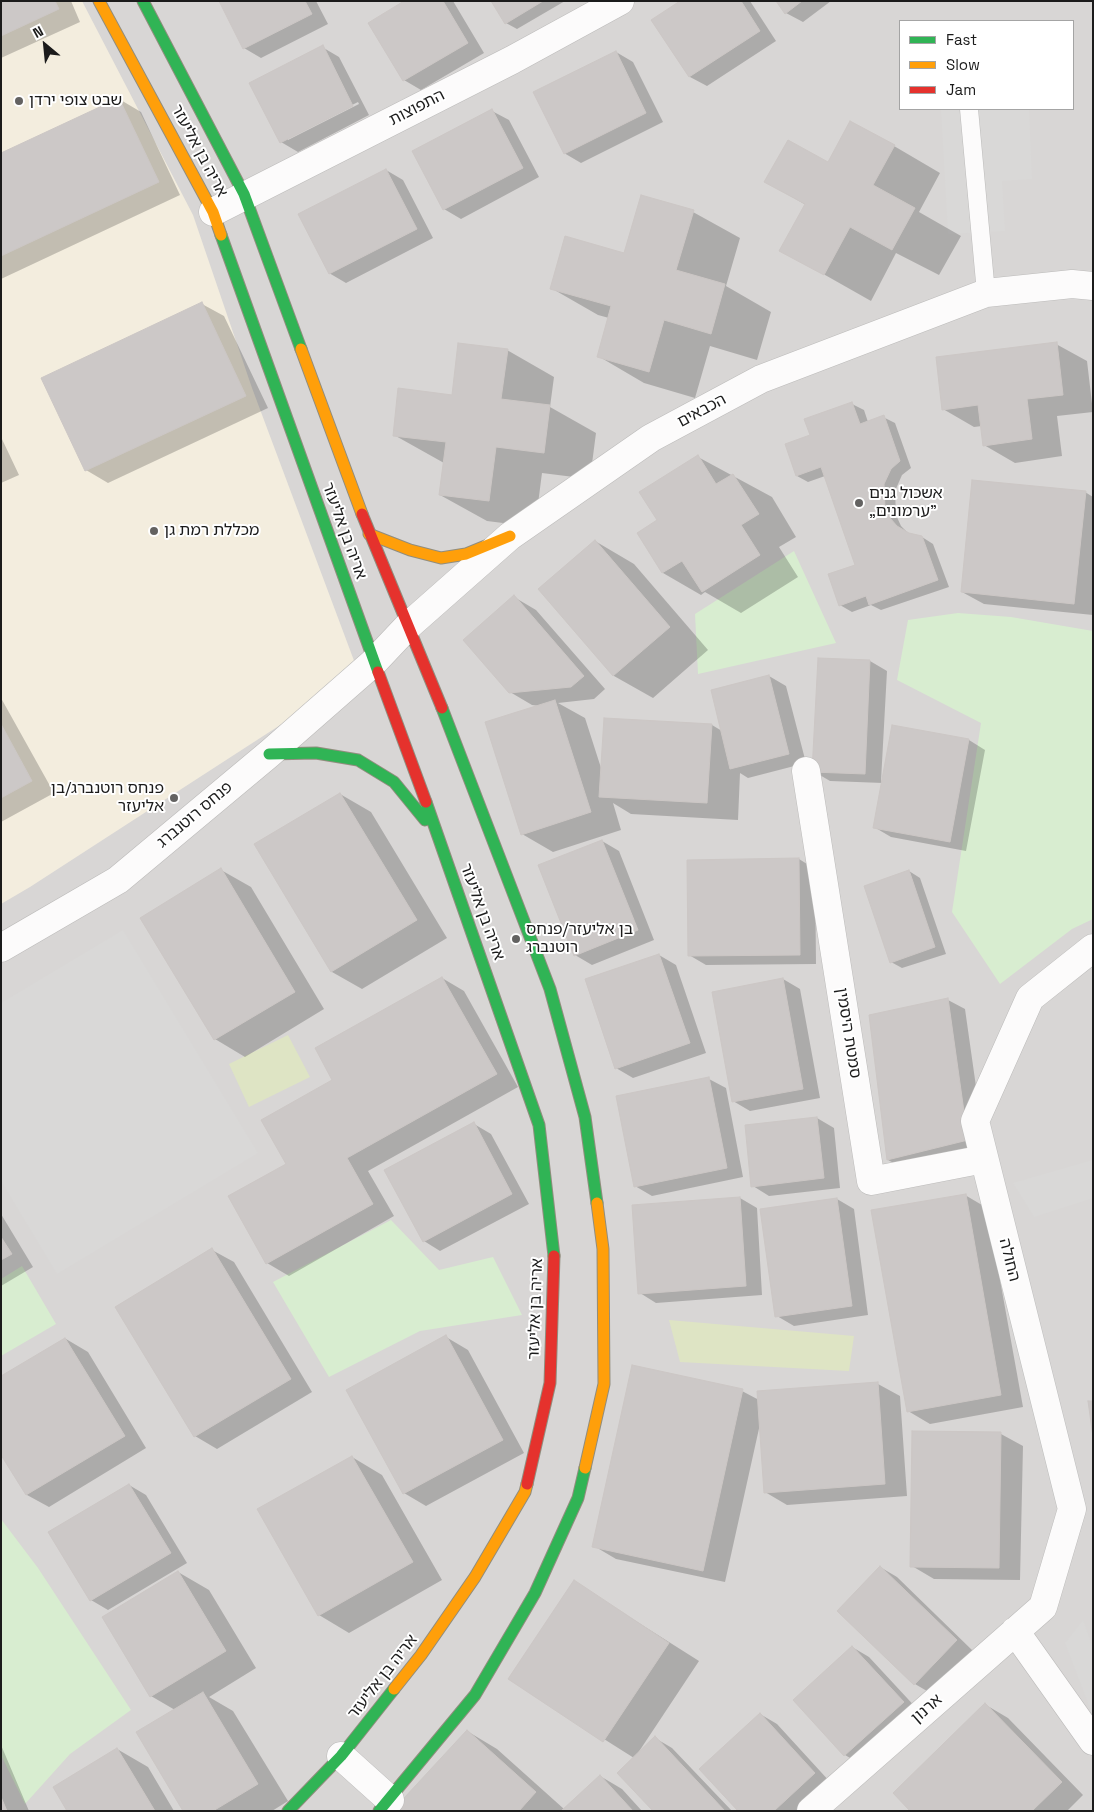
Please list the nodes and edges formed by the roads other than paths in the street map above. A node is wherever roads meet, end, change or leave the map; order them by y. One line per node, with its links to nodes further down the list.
1 (99, 1): 6 (street, אריה בן אליעזר)
2 (144, 1): 5 (street, אריה בן אליעזר)
3 (614, 3): 5 (street, התפוצות)
4 (969, 110): 8 (lane)
5 (244, 194): 6 (street, התפוצות); 9 (street, אריה בן אליעזר)
6 (214, 212): 12 (street, אריה בן אליעזר)
7 (1093, 286): 8 (street, הכבאים)
8 (986, 293): 10 (street, הכבאים)
9 (369, 534): 10 (street); 11 (street, אריה בן אליעזר)
10 (510, 536): 11 (street, הכבאים)
11 (408, 626): 12 (street, הכבאים); 23 (street, אריה בן אליעזר)
12 (374, 662): 13 (street, פנחס רוטנברג); 15 (street, אריה בן אליעזר)
13 (269, 754): 15 (street); 16 (street, פנחס רוטנברג)
14 (806, 771): 18 (street, סמטת היסמין)
15 (438, 836): 22 (street, אריה בן אליעזר)
16 (1, 948)
17 (1093, 948): 18 (street, החולה)
18 (984, 1159): 19 (street, החולה)
19 (1043, 1607): 20 (street, ארנון)
20 (1015, 1632): 21 (street); 25 (street, ארנון)
21 (1093, 1741)
22 (341, 1756): 23 (street); 24 (street, אריה בן אליעזר)
23 (384, 1806)
24 (288, 1811)
25 (811, 1811)

